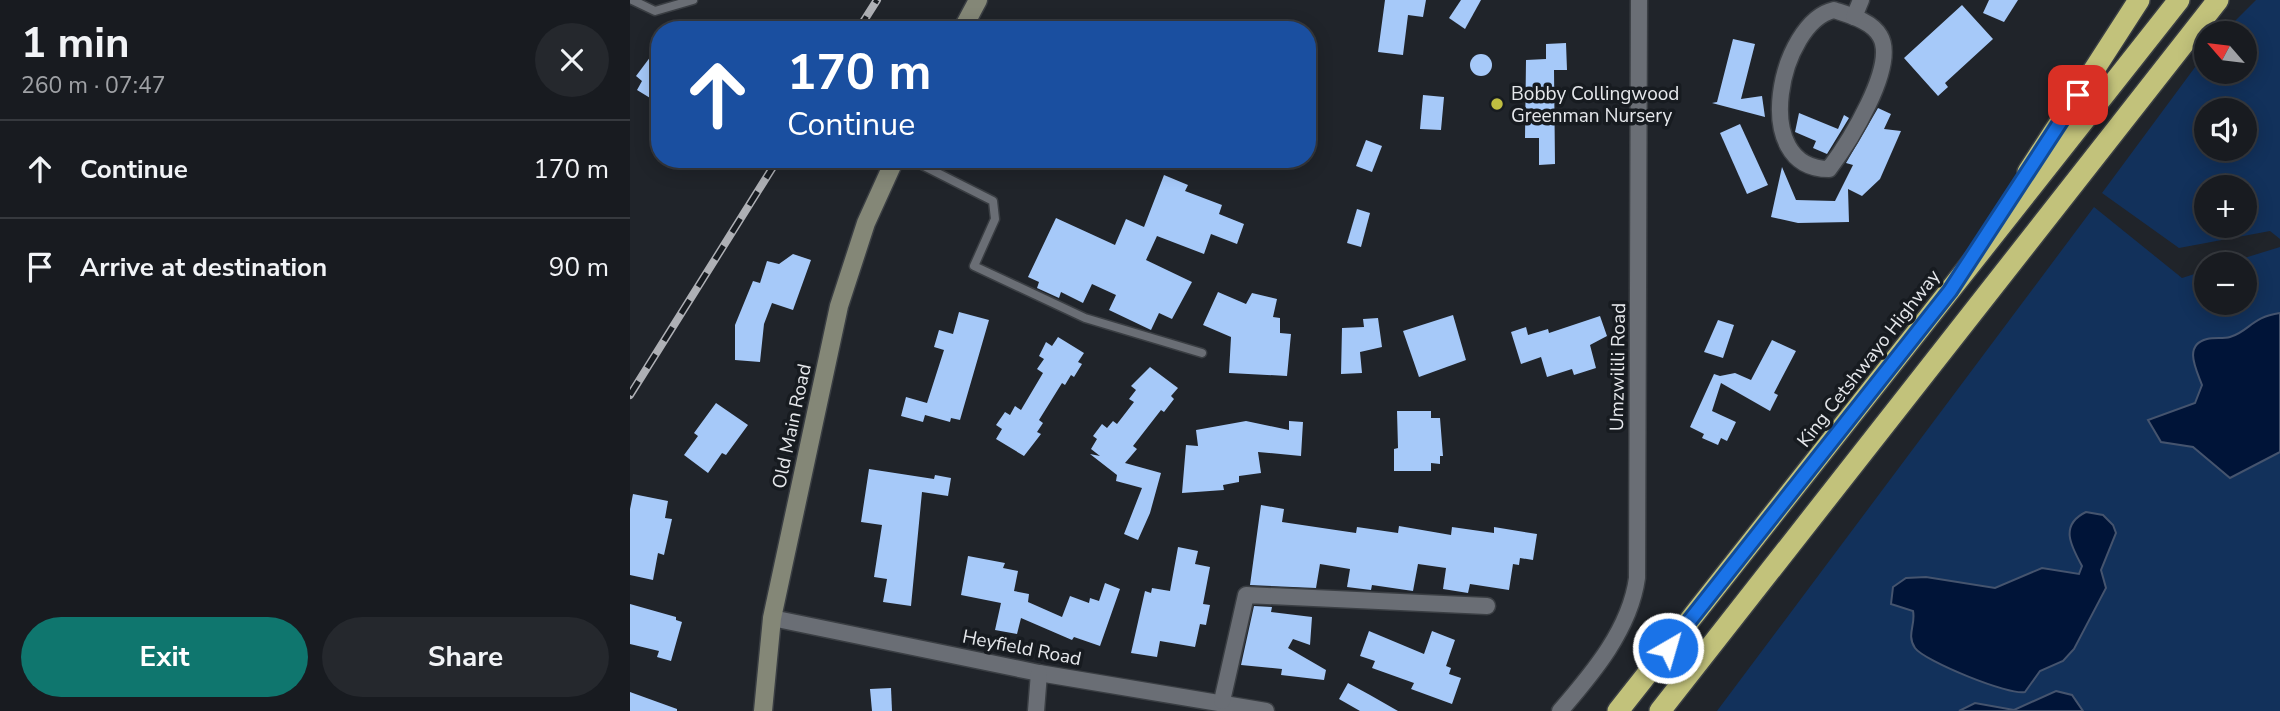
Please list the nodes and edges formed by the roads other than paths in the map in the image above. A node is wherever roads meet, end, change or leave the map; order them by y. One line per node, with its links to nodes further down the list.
1 (632, 0): 2 (lane)
2 (693, 0)
3 (978, 0): 11 (street)
4 (1639, 0): 24 (street, Umzwilili Road)
5 (1861, 0): 10 (street)
6 (2140, 0): 15 (highway)
7 (2179, 0): 15 (highway, King Cetshwayo Highway)
8 (2218, 0): 12 (highway)
9 (2231, 0): 12 (highway)
10 (1854, 17): 10 (street)
11 (967, 21)
12 (2181, 48): 26 (highway)
13 (891, 168): 18 (street, Old Main Road)
14 (928, 168): 16 (lane)
15 (1950, 291): 25 (highway, King Cetshwayo Highway)
16 (1202, 353)
17 (1487, 606): 20 (street)
18 (772, 618): 19 (street, Heyfield Road); 21 (street, Old Main Road)
19 (1039, 673): 20 (street, Heyfield Road); 22 (street)
20 (1222, 701): 23 (street, Heyfield Road)
21 (763, 711)
22 (1036, 711)
23 (1266, 711)
24 (1560, 711)
25 (1618, 711)
26 (1660, 711)

